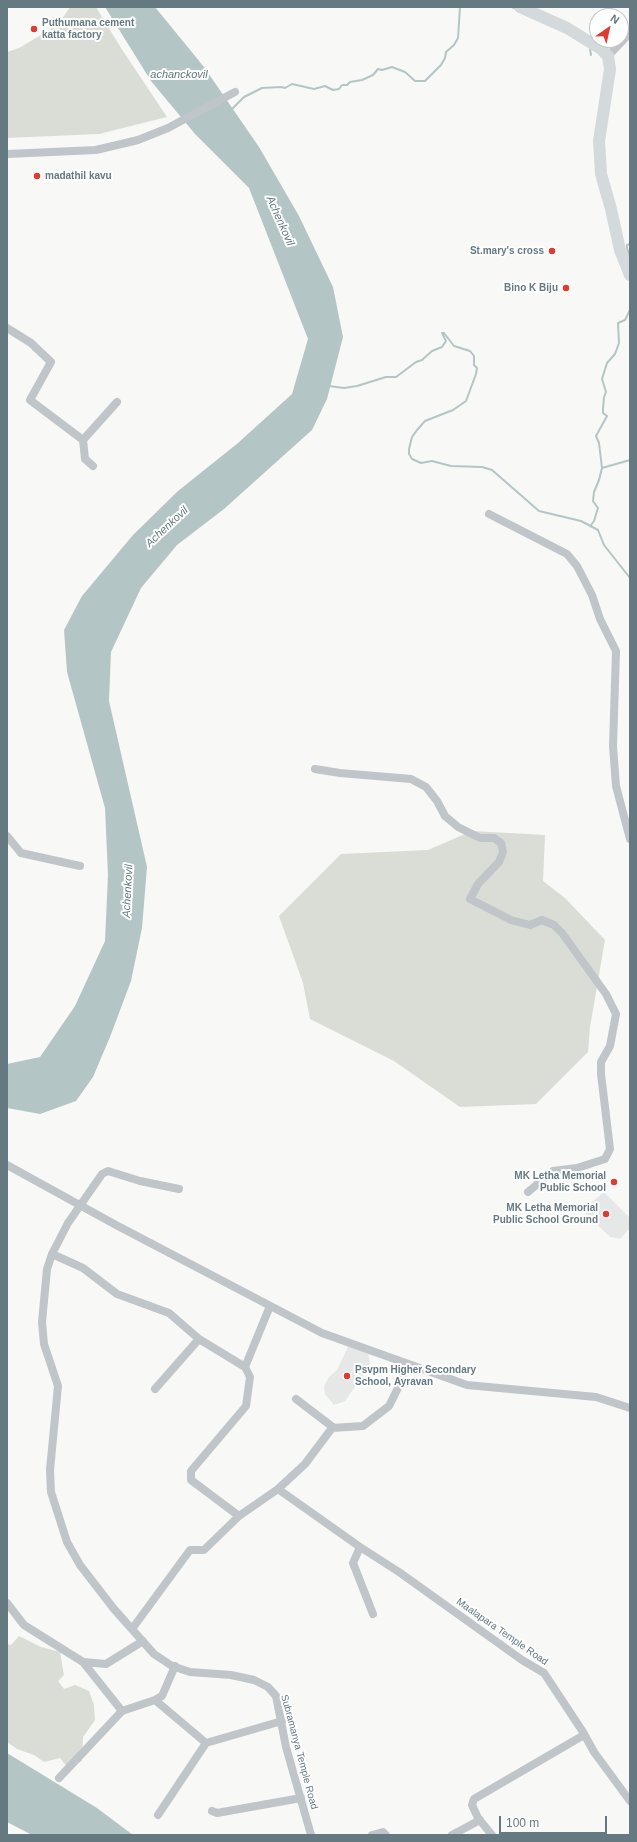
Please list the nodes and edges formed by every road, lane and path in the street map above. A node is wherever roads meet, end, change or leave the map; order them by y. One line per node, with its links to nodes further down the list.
1 (520, 7): 3 (main road)
2 (630, 33): 3 (street)
3 (608, 56): 6 (main road)
4 (235, 92): 5 (street)
5 (7, 154)
6 (630, 275)
7 (7, 328): 9 (street)
8 (117, 402): 9 (street)
9 (83, 440): 10 (street)
10 (93, 466)
11 (489, 514): 14 (street)
12 (315, 769): 18 (street)
13 (7, 836): 15 (street)
14 (630, 839)
15 (80, 866)
16 (7, 1165): 19 (street)
17 (179, 1190): 19 (street, Subramanya Temple Road)
18 (528, 1192)
19 (80, 1205): 20 (street, Subramanya Temple Road); 21 (street)
20 (52, 1254): 22 (street); 34 (street, Subramanya Temple Road)
21 (270, 1306): 23 (street); 24 (street)
22 (200, 1339): 24 (street); 25 (street)
23 (406, 1363): 27 (street); 28 (street)
24 (245, 1367): 30 (street)
25 (154, 1389)
26 (296, 1399): 28 (street)
27 (630, 1408)
28 (334, 1428): 29 (street)
29 (278, 1489): 30 (street); 31 (street, Maalapara Temple Road)
30 (239, 1516): 34 (street)
31 (360, 1547): 33 (street); 41 (street, Maalapara Temple Road)
32 (7, 1603): 36 (street)
33 (373, 1614)
34 (132, 1628): 35 (street, Subramanya Temple Road)
35 (143, 1641): 36 (street); 37 (street, Subramanya Temple Road)
36 (83, 1662): 39 (street)
37 (175, 1666): 38 (street); 40 (street, Subramanya Temple Road)
38 (155, 1700): 39 (street); 42 (street)
39 (122, 1711): 43 (street)
40 (282, 1721): 42 (street); 44 (street, Subramanya Temple Road)
41 (584, 1734): 45 (street, Maalapara Temple Road); 48 (street)
42 (206, 1742): 47 (street)
43 (59, 1778)
44 (301, 1798): 46 (street); 49 (street, Subramanya Temple Road)
45 (630, 1801)
46 (212, 1811)
47 (158, 1815)
48 (480, 1820): 52 (street); 53 (street)
49 (311, 1835)
50 (372, 1835): 51 (street)
51 (386, 1835)
52 (452, 1835)
53 (492, 1835)

